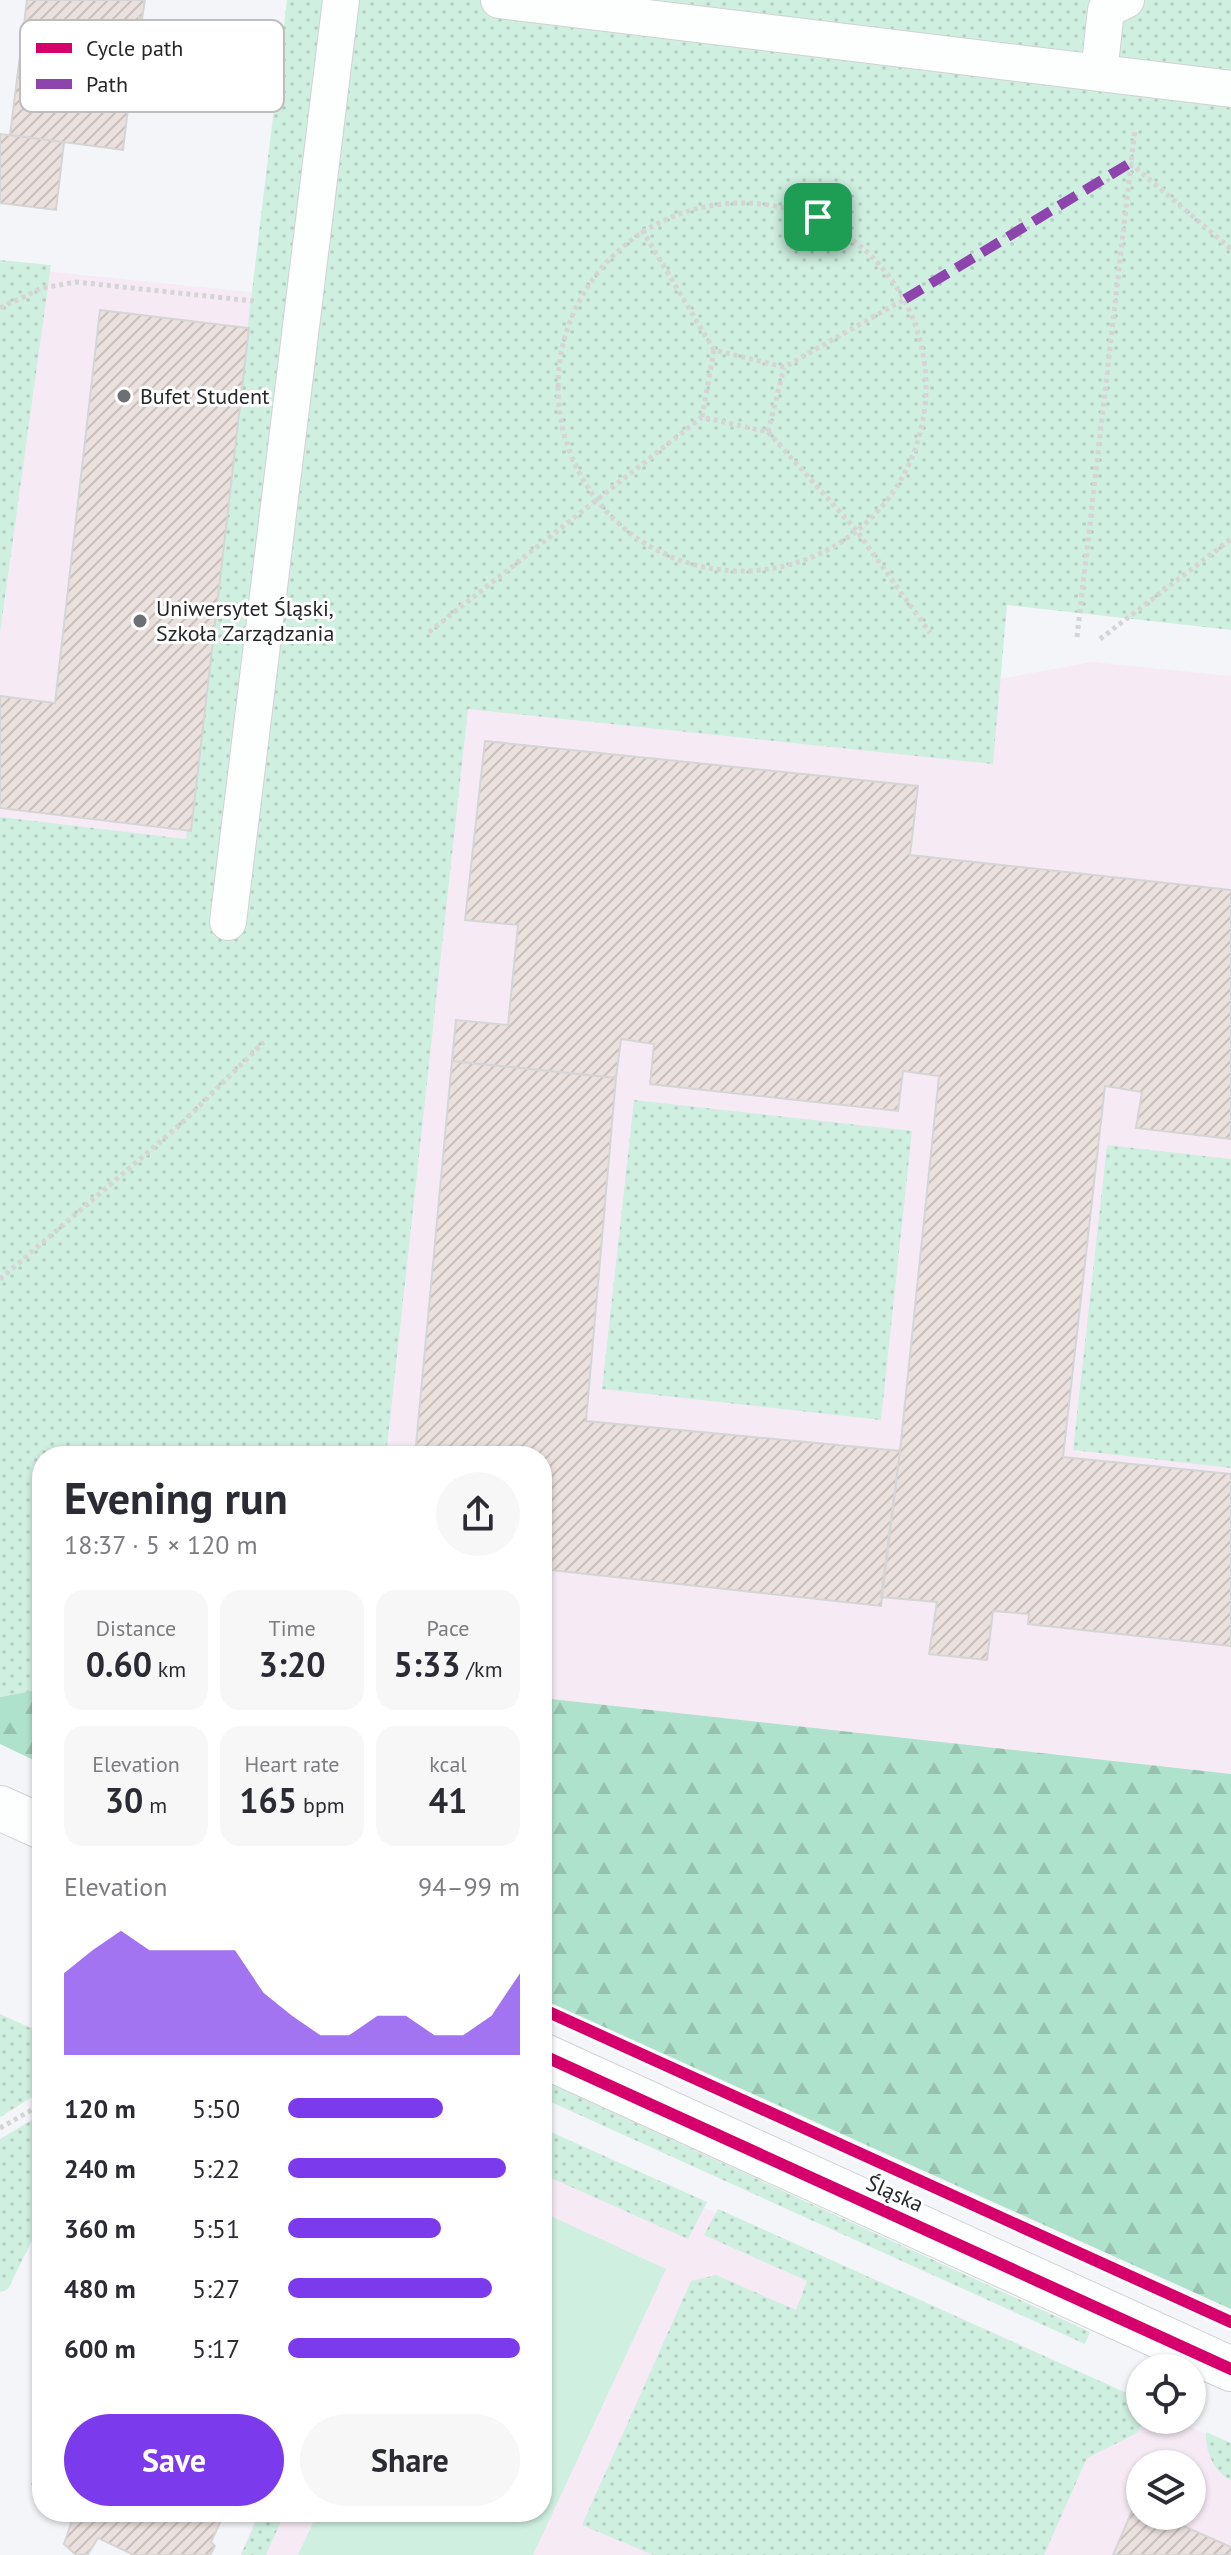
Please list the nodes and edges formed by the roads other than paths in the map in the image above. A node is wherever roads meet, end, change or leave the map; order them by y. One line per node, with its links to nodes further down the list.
1 (341, 0): 6 (lane)
2 (499, 0): 4 (lane)
3 (1126, 0): 4 (lane)
4 (1099, 73): 5 (lane)
5 (1231, 89)
6 (228, 922)
7 (0, 1808): 8 (street)
8 (32, 1822)
9 (552, 2060): 10 (street, Śląska)
10 (1231, 2369)

